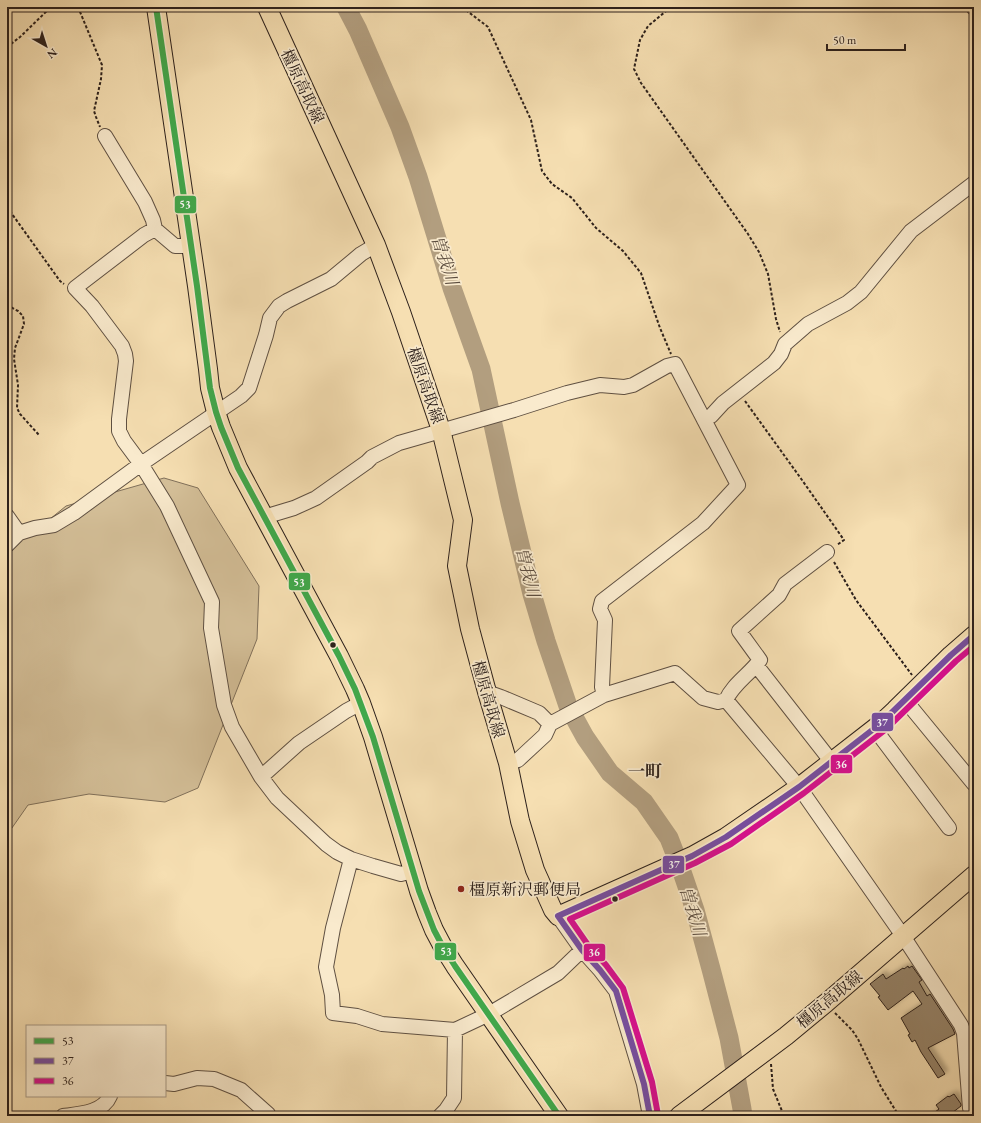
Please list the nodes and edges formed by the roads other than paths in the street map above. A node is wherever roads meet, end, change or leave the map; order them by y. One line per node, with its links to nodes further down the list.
1 (156, 7): 7 (main road)
2 (267, 7): 6 (main road, 橿原高取線)
3 (105, 136): 5 (street)
4 (974, 183): 9 (street)
5 (155, 229): 7 (street); 11 (street)
6 (376, 245): 8 (street); 10 (main road, 橿原高取線)
7 (192, 246): 8 (main road)
8 (216, 412): 11 (street); 13 (main road)
9 (704, 420): 10 (street); 20 (street)
10 (441, 430): 13 (street); 19 (main road, 橿原高取線)
11 (141, 464): 14 (street); 28 (street)
12 (7, 516): 14 (street)
13 (264, 516): 23 (main road)
14 (19, 533): 15 (street)
15 (7, 544)
16 (827, 552): 18 (street)
17 (974, 635): 22 (main road)
18 (756, 666): 21 (street); 26 (street)
19 (487, 692): 24 (street); 27 (main road, 橿原高取線)
20 (599, 698): 21 (street); 24 (street)
21 (726, 700): 30 (street)
22 (905, 700): 25 (main road); 29 (street)
23 (361, 702): 28 (street); 33 (main road)
24 (552, 723): 27 (street)
25 (874, 728): 26 (main road); 31 (street)
26 (831, 761): 30 (main road)
27 (508, 763): 35 (main road, 橿原高取線)
28 (261, 777): 32 (street)
29 (974, 784)
30 (798, 787): 35 (main road); 36 (street)
31 (949, 828)
32 (351, 859): 33 (street); 39 (street)
33 (413, 872): 38 (main road)
34 (974, 875): 36 (main road, 橿原高取線)
35 (558, 916): 37 (street)
36 (903, 936): 47 (main road, 橿原高取線); 48 (street)
37 (582, 950): 38 (street); 46 (street)
38 (489, 1014): 39 (street); 45 (main road)
39 (455, 1030): 44 (street)
40 (166, 1083): 43 (street)
41 (110, 1097): 42 (street)
42 (63, 1116)
43 (269, 1116)
44 (440, 1116)
45 (559, 1116)
46 (650, 1116)
47 (679, 1116)
48 (973, 1116)

